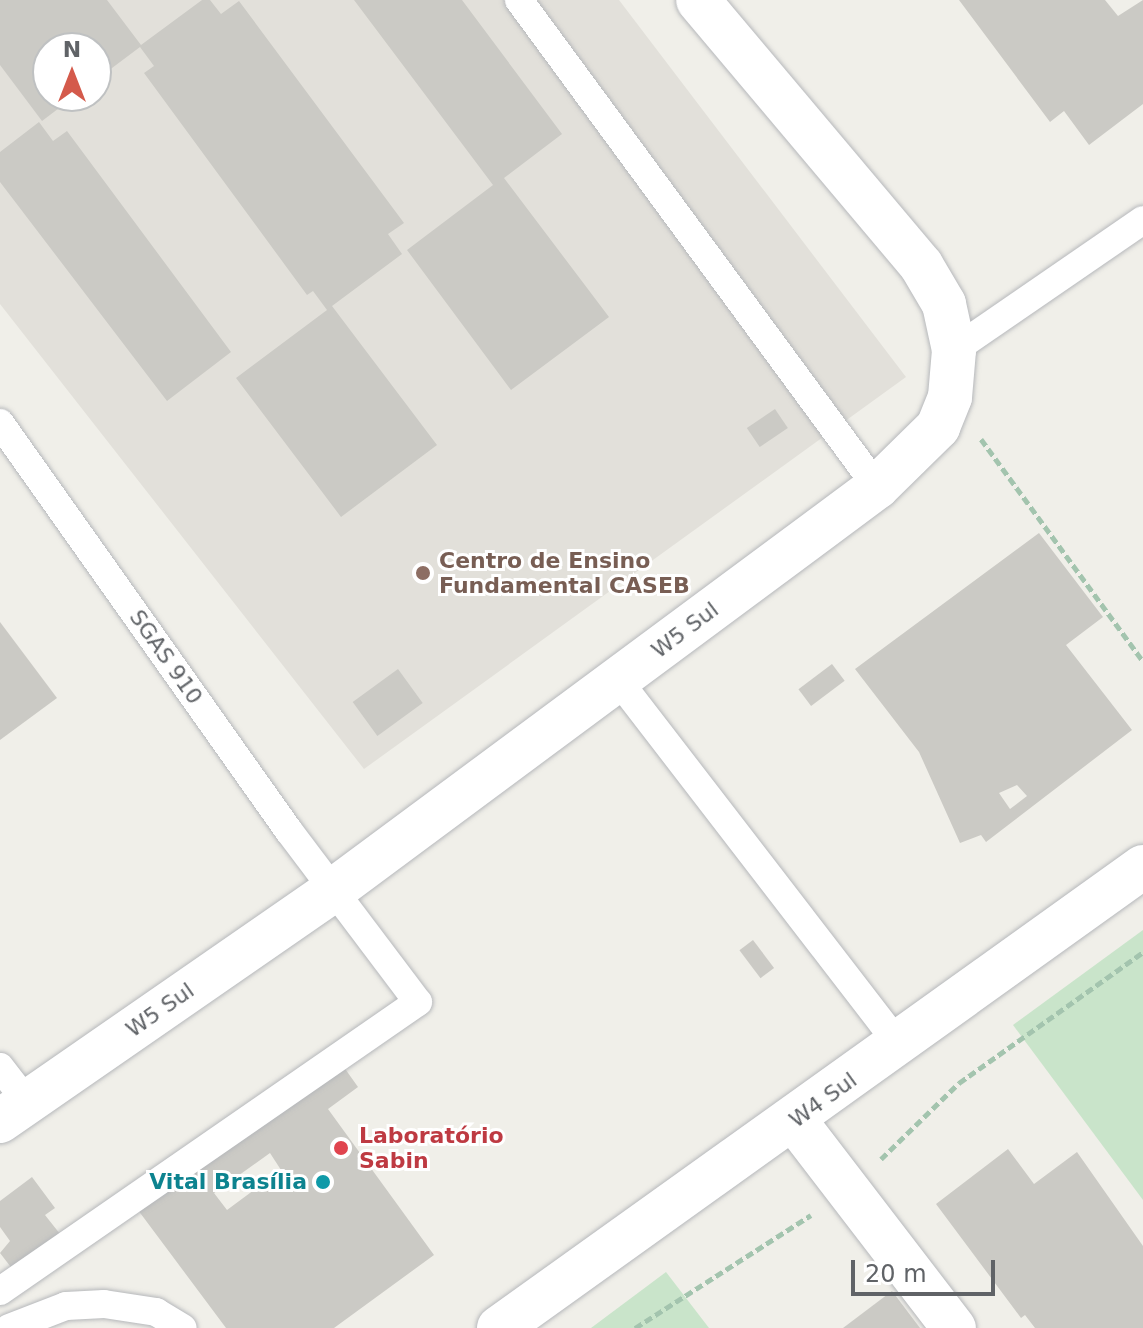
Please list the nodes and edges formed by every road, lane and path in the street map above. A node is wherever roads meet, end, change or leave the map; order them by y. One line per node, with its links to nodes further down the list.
1 (519, 0): 7 (lane)
2 (698, 0): 4 (main road, W5 Sul)
3 (1143, 220): 4 (lane)
4 (954, 350): 5 (main road, W5 Sul)
5 (950, 397): 7 (main road, W5 Sul); 8 (path)
6 (0, 423): 11 (lane, SGAS 910)
7 (877, 487): 9 (main road, W5 Sul)
8 (1143, 661)
9 (618, 680): 11 (main road, W5 Sul); 13 (lane)
10 (1143, 867): 13 (main road, W4 Sul)
11 (335, 889): 15 (main road, W5 Sul); 18 (lane, SGAS 910)
12 (1143, 952): 17 (path)
13 (899, 1045): 16 (main road, W4 Sul)
14 (0, 1067): 15 (lane)
15 (13, 1112)
16 (795, 1121): 17 (main road); 21 (main road, W4 Sul)
17 (849, 1191): 22 (path); 23 (main road)
18 (0, 1291)
19 (4, 1327): 20 (lane)
20 (183, 1328)
21 (499, 1328)
22 (635, 1328)
23 (954, 1328)

